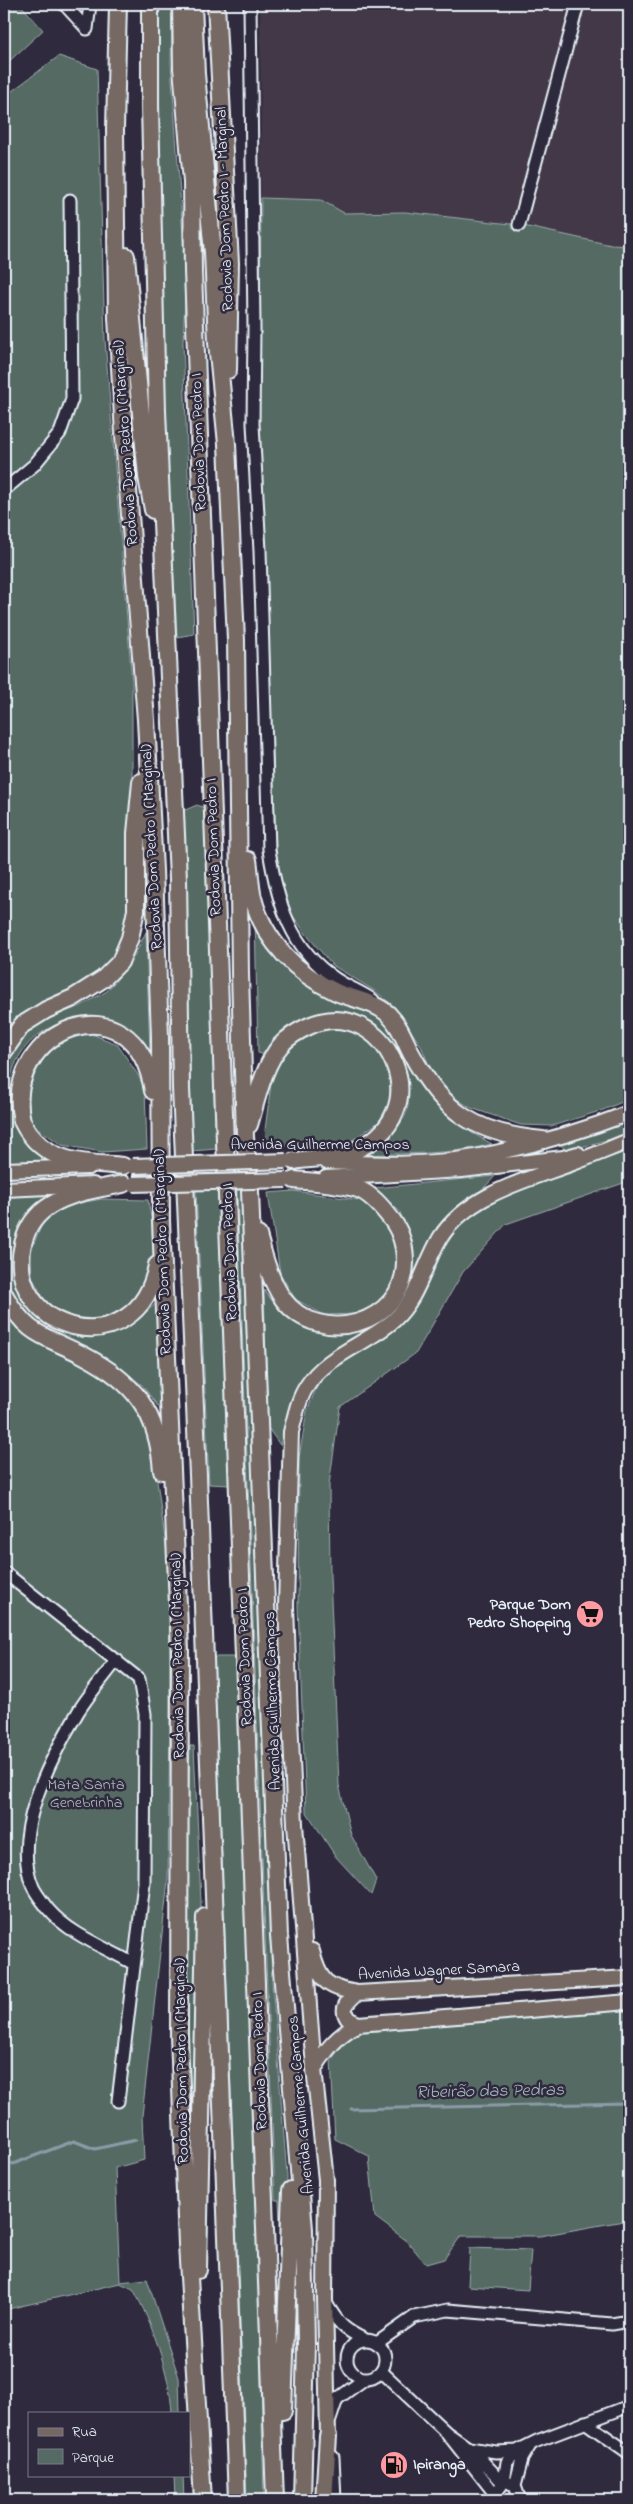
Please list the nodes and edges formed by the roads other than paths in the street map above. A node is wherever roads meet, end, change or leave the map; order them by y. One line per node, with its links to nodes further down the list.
1 (64, 4): 2 (street)
2 (90, 4)
3 (118, 4): 10 (highway, Rodovia Dom Pedro I (Marginal))
4 (150, 4): 15 (highway)
5 (180, 4): 65 (highway, Rodovia Dom Pedro I)
6 (194, 4): 13 (highway)
7 (216, 4): 13 (highway, Rodovia Dom Pedro I - Marginal)
8 (250, 4): 18 (street)
9 (578, 4): 12 (street)
10 (115, 132): 15 (highway); 16 (highway, Rodovia Dom Pedro I (Marginal))
11 (70, 200): 14 (street)
12 (519, 225)
13 (226, 444): 17 (highway)
14 (4, 490)
15 (163, 569): 37 (highway)
16 (146, 720): 19 (highway); 21 (highway, Rodovia Dom Pedro I (Marginal))
17 (240, 798): 18 (highway); 22 (highway)
18 (387, 1013): 23 (highway)
19 (4, 1051)
20 (629, 1113): 23 (main road, Avenida Guilherme Campos)
21 (159, 1134): 26 (highway); 32 (highway, Rodovia Dom Pedro I (Marginal))
22 (245, 1137): 25 (highway); 31 (highway)
23 (543, 1140): 25 (main road, Avenida Guilherme Campos)
24 (629, 1140): 28 (main road, Avenida Guilherme Campos); 38 (main road, Avenida Guilherme Campos)
25 (290, 1161): 26 (main road, Avenida Guilherme Campos, bridge)
26 (128, 1166): 27 (main road, Avenida Guilherme Campos)
27 (4, 1170)
28 (290, 1180): 29 (main road, Avenida Guilherme Campos, bridge); 31 (highway)
29 (128, 1184): 30 (main road, Avenida Guilherme Campos); 32 (highway)
30 (4, 1190)
31 (250, 1191): 41 (highway)
32 (161, 1221): 35 (highway, Rodovia Dom Pedro I (Marginal))
33 (4, 1294): 35 (highway)
34 (4, 1572): 36 (street)
35 (180, 1650): 60 (highway, Rodovia Dom Pedro I (Marginal))
36 (117, 1660): 39 (street); 39 (street)
37 (211, 1810): 60 (highway); 64 (highway)
38 (304, 1914): 42 (main road, Avenida Wagner Samara); 45 (main road, Avenida Guilherme Campos)
39 (134, 1964): 46 (street)
40 (629, 1978): 42 (main road, Avenida Wagner Samara)
41 (282, 1986): 65 (highway); 66 (highway)
42 (357, 1994): 44 (main road)
43 (629, 2002): 44 (main road)
44 (358, 2024): 45 (main road)
45 (314, 2069): 47 (main road, Avenida Guilherme Campos)
46 (118, 2101)
47 (324, 2299): 49 (street); 55 (main road, Avenida Guilherme Campos)
48 (629, 2321): 49 (street)
49 (371, 2341): 50 (street); 51 (street)
50 (381, 2371): 51 (street); 54 (street)
51 (366, 2378): 55 (street)
52 (629, 2406): 53 (street)
53 (585, 2422): 56 (street); 59 (street)
54 (447, 2433): 57 (street); 62 (street)
55 (328, 2436): 67 (highway); 68 (street)
56 (532, 2444): 58 (street); 61 (street)
57 (468, 2448): 58 (street); 61 (street)
58 (517, 2451): 61 (street)
59 (629, 2453)
60 (202, 2463): 63 (highway, Rodovia Dom Pedro I (Marginal))
61 (507, 2483): 62 (street); 69 (street)
62 (495, 2497)
63 (203, 2500)
64 (237, 2500)
65 (276, 2500)
66 (302, 2500)
67 (324, 2500)
68 (336, 2500)
69 (520, 2500)

